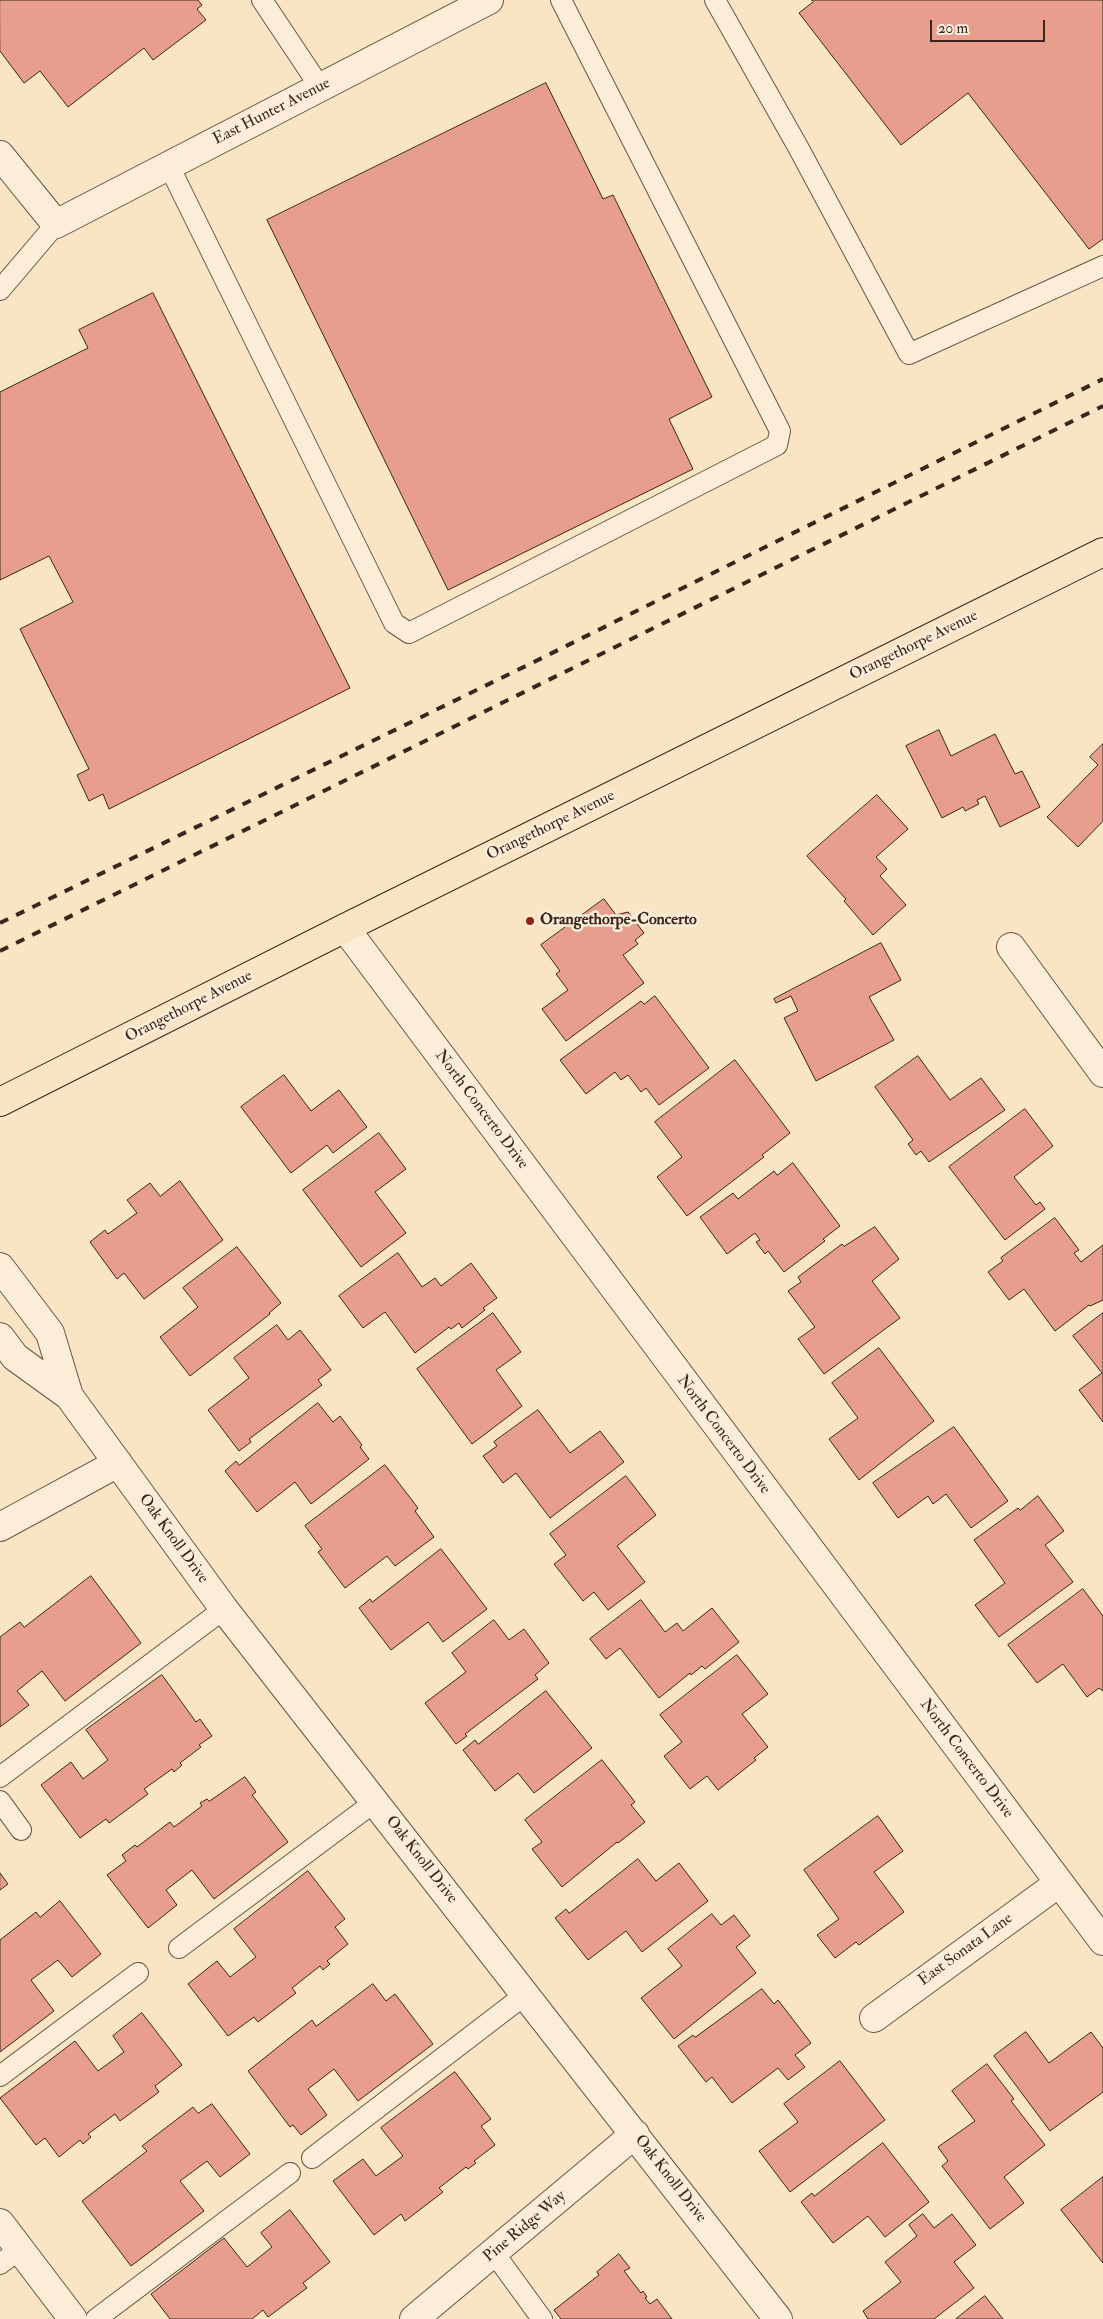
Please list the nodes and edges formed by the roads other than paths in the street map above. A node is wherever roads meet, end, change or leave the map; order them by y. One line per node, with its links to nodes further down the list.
1 (262, 0): 5 (lane)
2 (489, 0): 5 (street, East Hunter Avenue)
3 (561, 0): 7 (lane)
4 (715, 0): 9 (lane)
5 (320, 87): 7 (street, East Hunter Avenue)
6 (0, 155): 8 (street)
7 (168, 166): 8 (street, East Hunter Avenue)
8 (56, 224): 10 (lane)
9 (1103, 266)
10 (0, 290)
11 (1103, 552): 12 (main road, Orangethorpe Avenue)
12 (345, 928): 15 (main road, Orangethorpe Avenue); 26 (street, North Concerto Drive)
13 (1011, 947): 14 (street)
14 (1103, 1073)
15 (0, 1102)
16 (0, 1267): 18 (street, Oak Knoll Drive)
17 (0, 1337): 18 (street, Oak Knoll Drive)
18 (69, 1396): 19 (street, Oak Knoll Drive)
19 (118, 1463): 20 (street); 21 (street, Oak Knoll Drive)
20 (0, 1527)
21 (224, 1608): 22 (lane); 24 (street, Oak Knoll Drive)
22 (0, 1777)
23 (0, 1801): 25 (lane)
24 (376, 1801): 28 (lane); 30 (street, Oak Knoll Drive)
25 (22, 1830)
26 (1059, 1883): 27 (street, North Concerto Drive); 31 (street, East Sonata Lane)
27 (1103, 1940)
28 (178, 1948)
29 (138, 1973): 32 (lane)
30 (526, 1994): 33 (street, Oak Knoll Drive); 34 (lane)
31 (874, 2018)
32 (0, 2076)
33 (635, 2134): 37 (street, Pine Ridge Way); 43 (street, Oak Knoll Drive)
34 (312, 2158)
35 (290, 2173): 40 (lane)
36 (0, 2224): 38 (street)
37 (494, 2253): 41 (street, Pine Ridge Way); 42 (lane)
38 (10, 2257): 39 (street)
39 (73, 2319)
40 (96, 2319)
41 (414, 2319)
42 (542, 2319)
43 (778, 2319)

